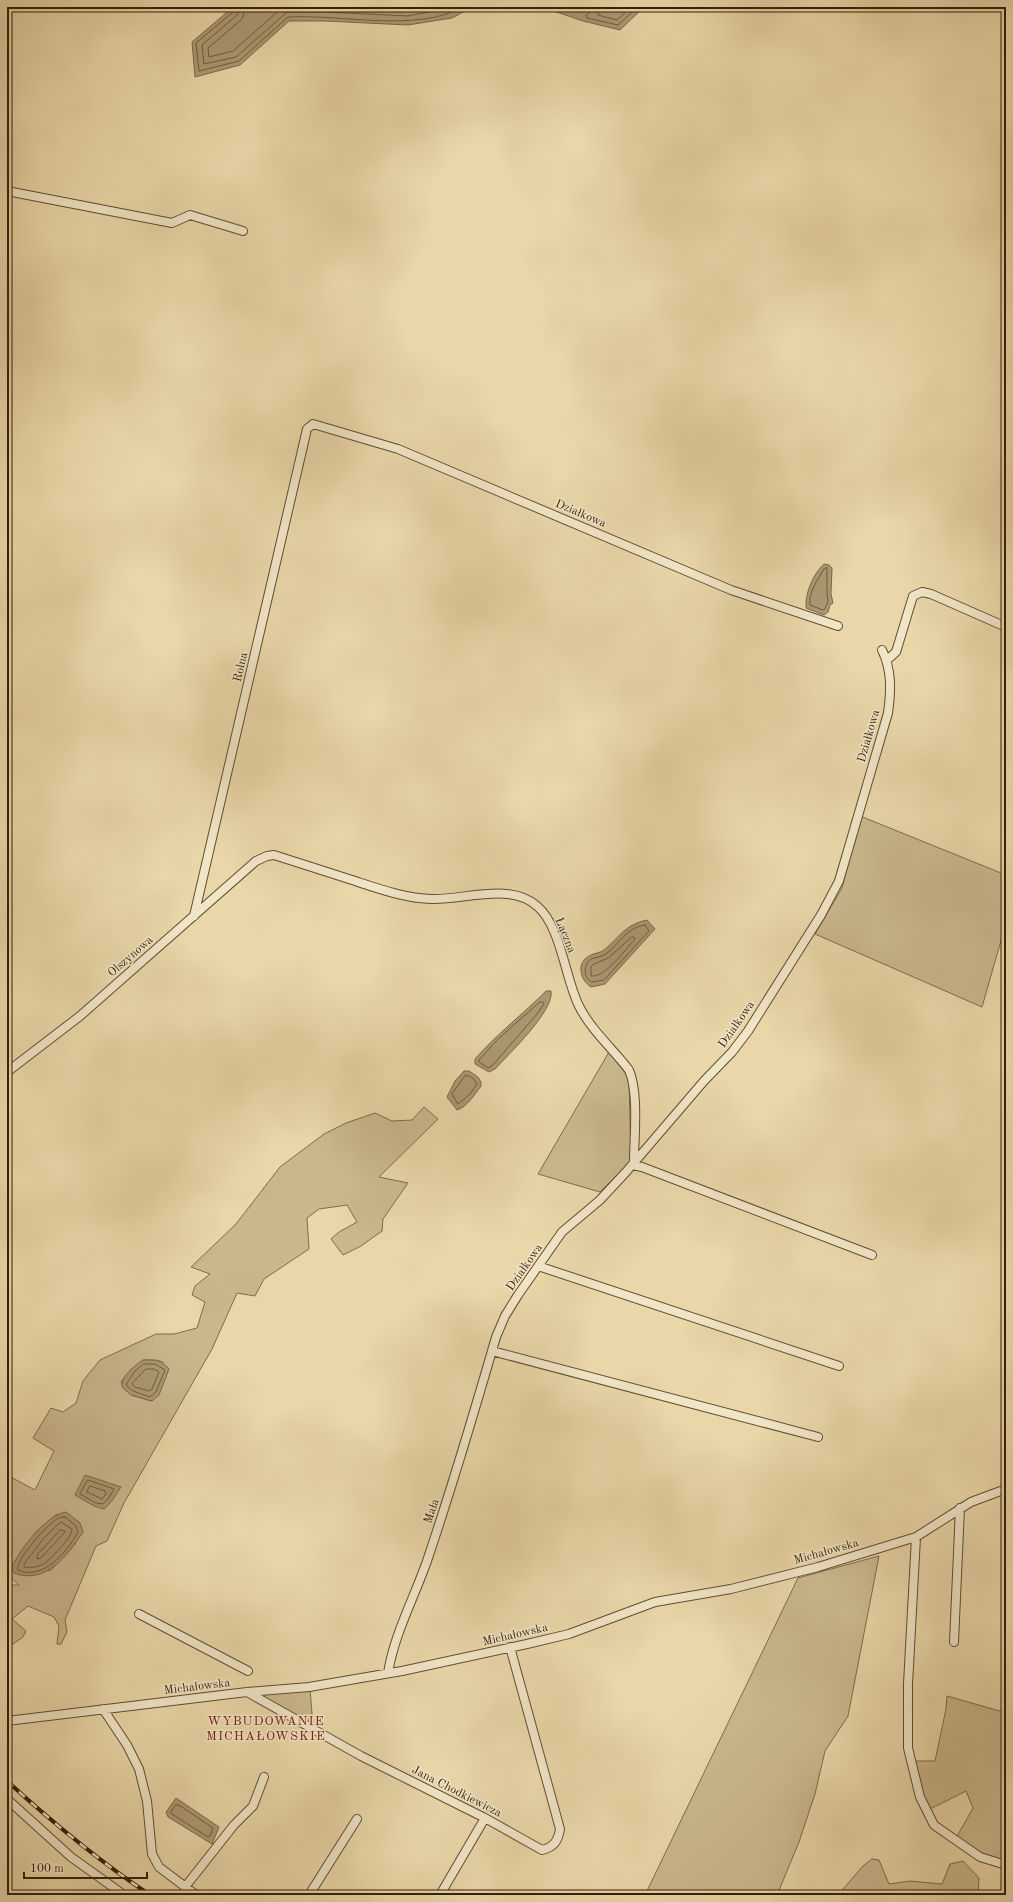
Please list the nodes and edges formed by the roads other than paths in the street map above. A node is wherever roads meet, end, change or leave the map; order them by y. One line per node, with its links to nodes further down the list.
1 (7, 191): 2 (street)
2 (243, 231)
3 (313, 424): 4 (street, Działkowa); 9 (street, Rolna)
4 (838, 626)
5 (1006, 627): 7 (street)
6 (882, 650): 7 (street, Działkowa)
7 (887, 660): 11 (street, Działkowa)
8 (267, 856): 9 (street, Olszynowa); 11 (street, Łączna)
9 (194, 916): 10 (street, Olszynowa)
10 (7, 1072)
11 (633, 1164): 12 (street); 13 (street, Działkowa)
12 (872, 1255)
13 (538, 1266): 14 (street, Działkowa); 15 (street)
14 (492, 1352): 16 (street); 24 (street, Mała)
15 (839, 1366)
16 (818, 1437)
17 (1006, 1489): 18 (street, Michałowska)
18 (960, 1508): 19 (street, Michałowska); 21 (street)
19 (916, 1537): 22 (street, Michałowska); 32 (street)
20 (139, 1614): 23 (street)
21 (954, 1642)
22 (510, 1647): 24 (street, Michałowska); 30 (street, Jana Chodkiewicza)
23 (248, 1671)
24 (388, 1673): 25 (street, Michałowska)
25 (247, 1692): 26 (street, Michałowska); 30 (street, Jana Chodkiewicza)
26 (103, 1709): 27 (street, Michałowska); 33 (street)
27 (7, 1721)
28 (264, 1777): 33 (street)
29 (7, 1799): 34 (street)
30 (485, 1818): 37 (street)
31 (356, 1819): 36 (street)
32 (1006, 1865)
33 (185, 1887): 35 (street)
34 (124, 1895)
35 (196, 1895)
36 (308, 1895)
37 (440, 1895)

